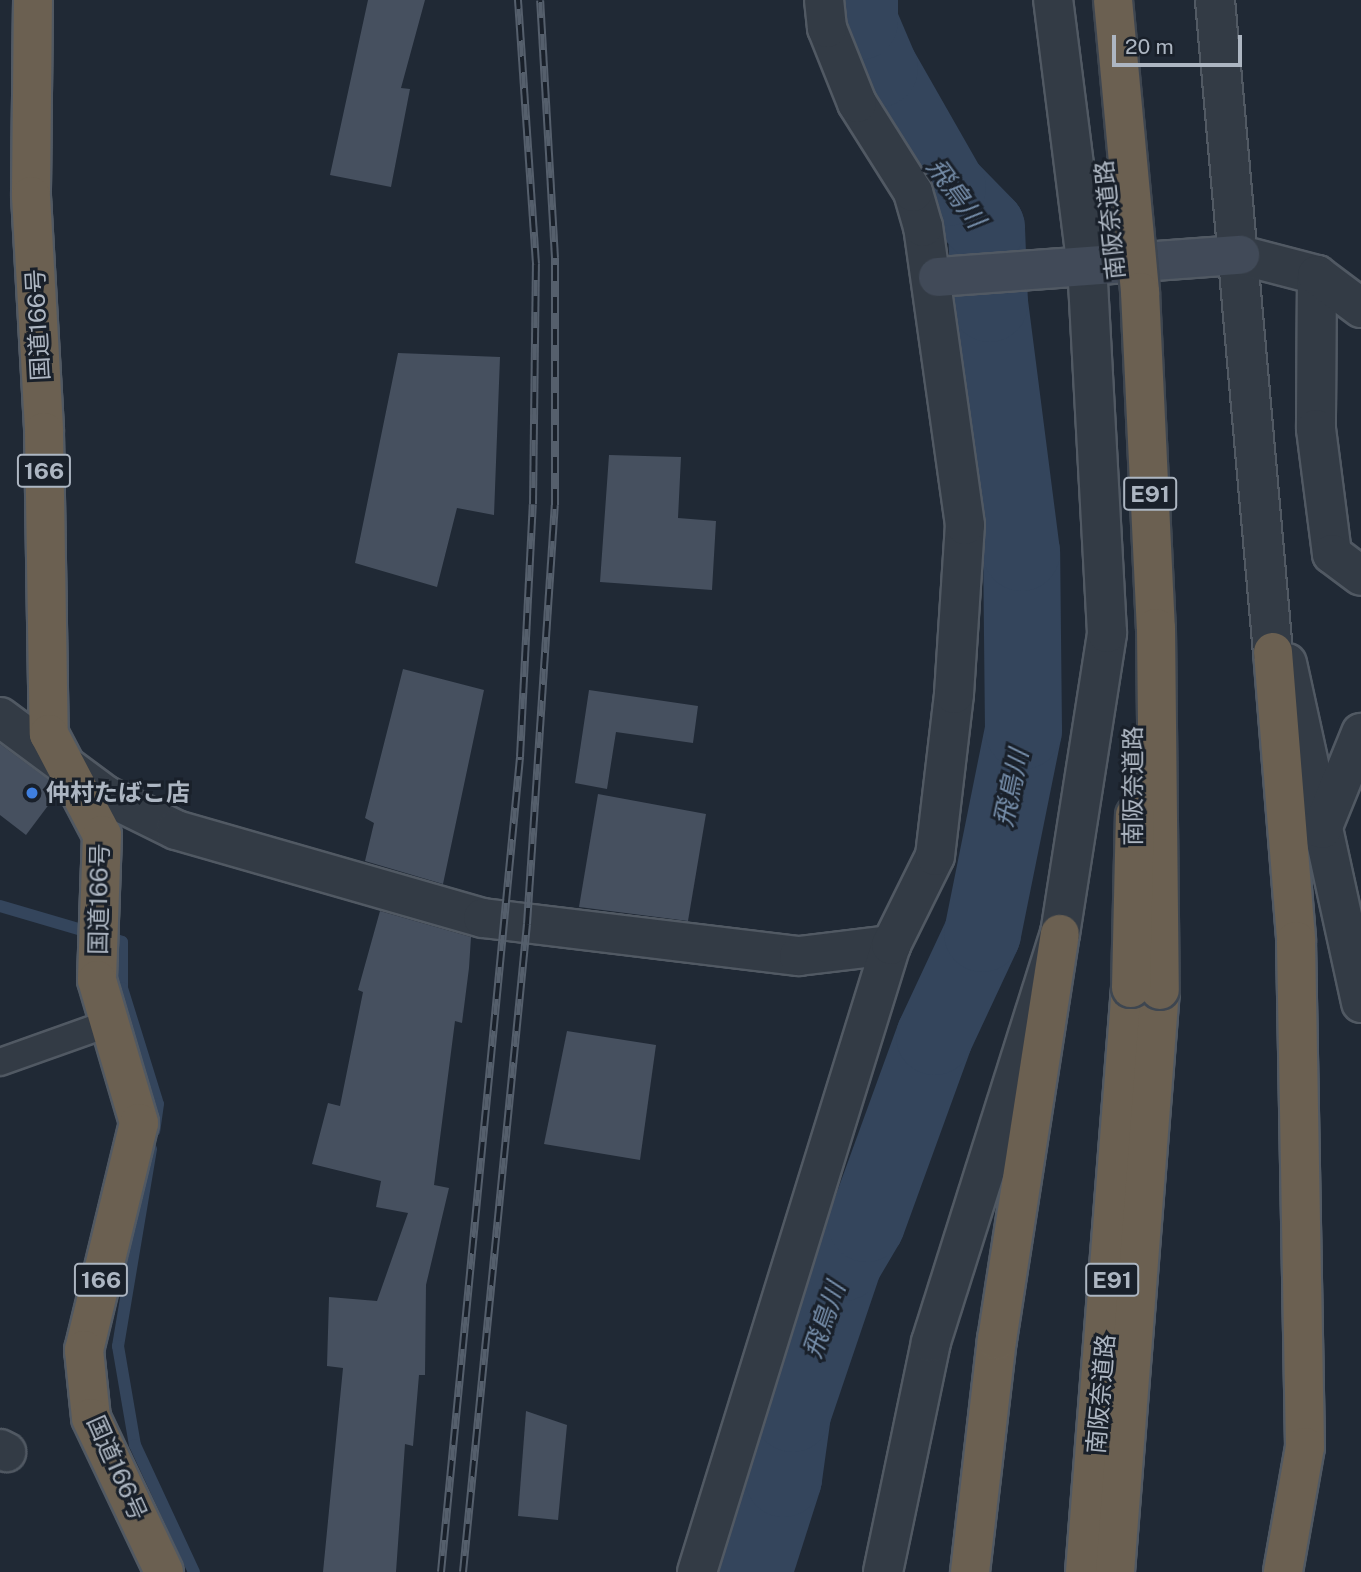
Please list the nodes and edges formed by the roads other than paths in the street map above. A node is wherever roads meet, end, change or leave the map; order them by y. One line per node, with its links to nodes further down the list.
1 (33, 0): 17 (highway, 国道166号 / 166)
2 (824, 0): 10 (street)
3 (1054, 0): 8 (street)
4 (1087, 0): 21 (highway, 南阪奈道路 / E91, bridge)
5 (1113, 0): 21 (highway, 南阪奈道路 / E91, bridge)
6 (1215, 0): 7 (street)
7 (1240, 255): 8 (street); 9 (street); 12 (street)
8 (1087, 268): 10 (street); 19 (street)
9 (1317, 275): 11 (street); 13 (street)
10 (935, 277): 20 (street)
11 (1361, 308)
12 (1260, 492): 14 (street); 18 (street)
13 (1361, 576)
14 (1273, 652): 31 (highway)
15 (0, 717): 17 (street)
16 (1361, 733): 18 (street)
17 (64, 759): 20 (street); 23 (highway, 国道166号 / 166)
18 (1322, 829): 22 (street)
19 (1060, 934): 27 (street); 28 (highway)
20 (891, 944): 26 (street)
21 (1146, 988): 29 (highway, 南阪奈道路 / E91); 30 (highway, 南阪奈道路 / E91)
22 (1361, 1003)
23 (107, 1024): 24 (lane); 25 (highway, 国道166号 / 166)
24 (0, 1062)
25 (164, 1572)
26 (697, 1572)
27 (883, 1572)
28 (970, 1572)
29 (1085, 1572)
30 (1115, 1572)
31 (1283, 1572)

